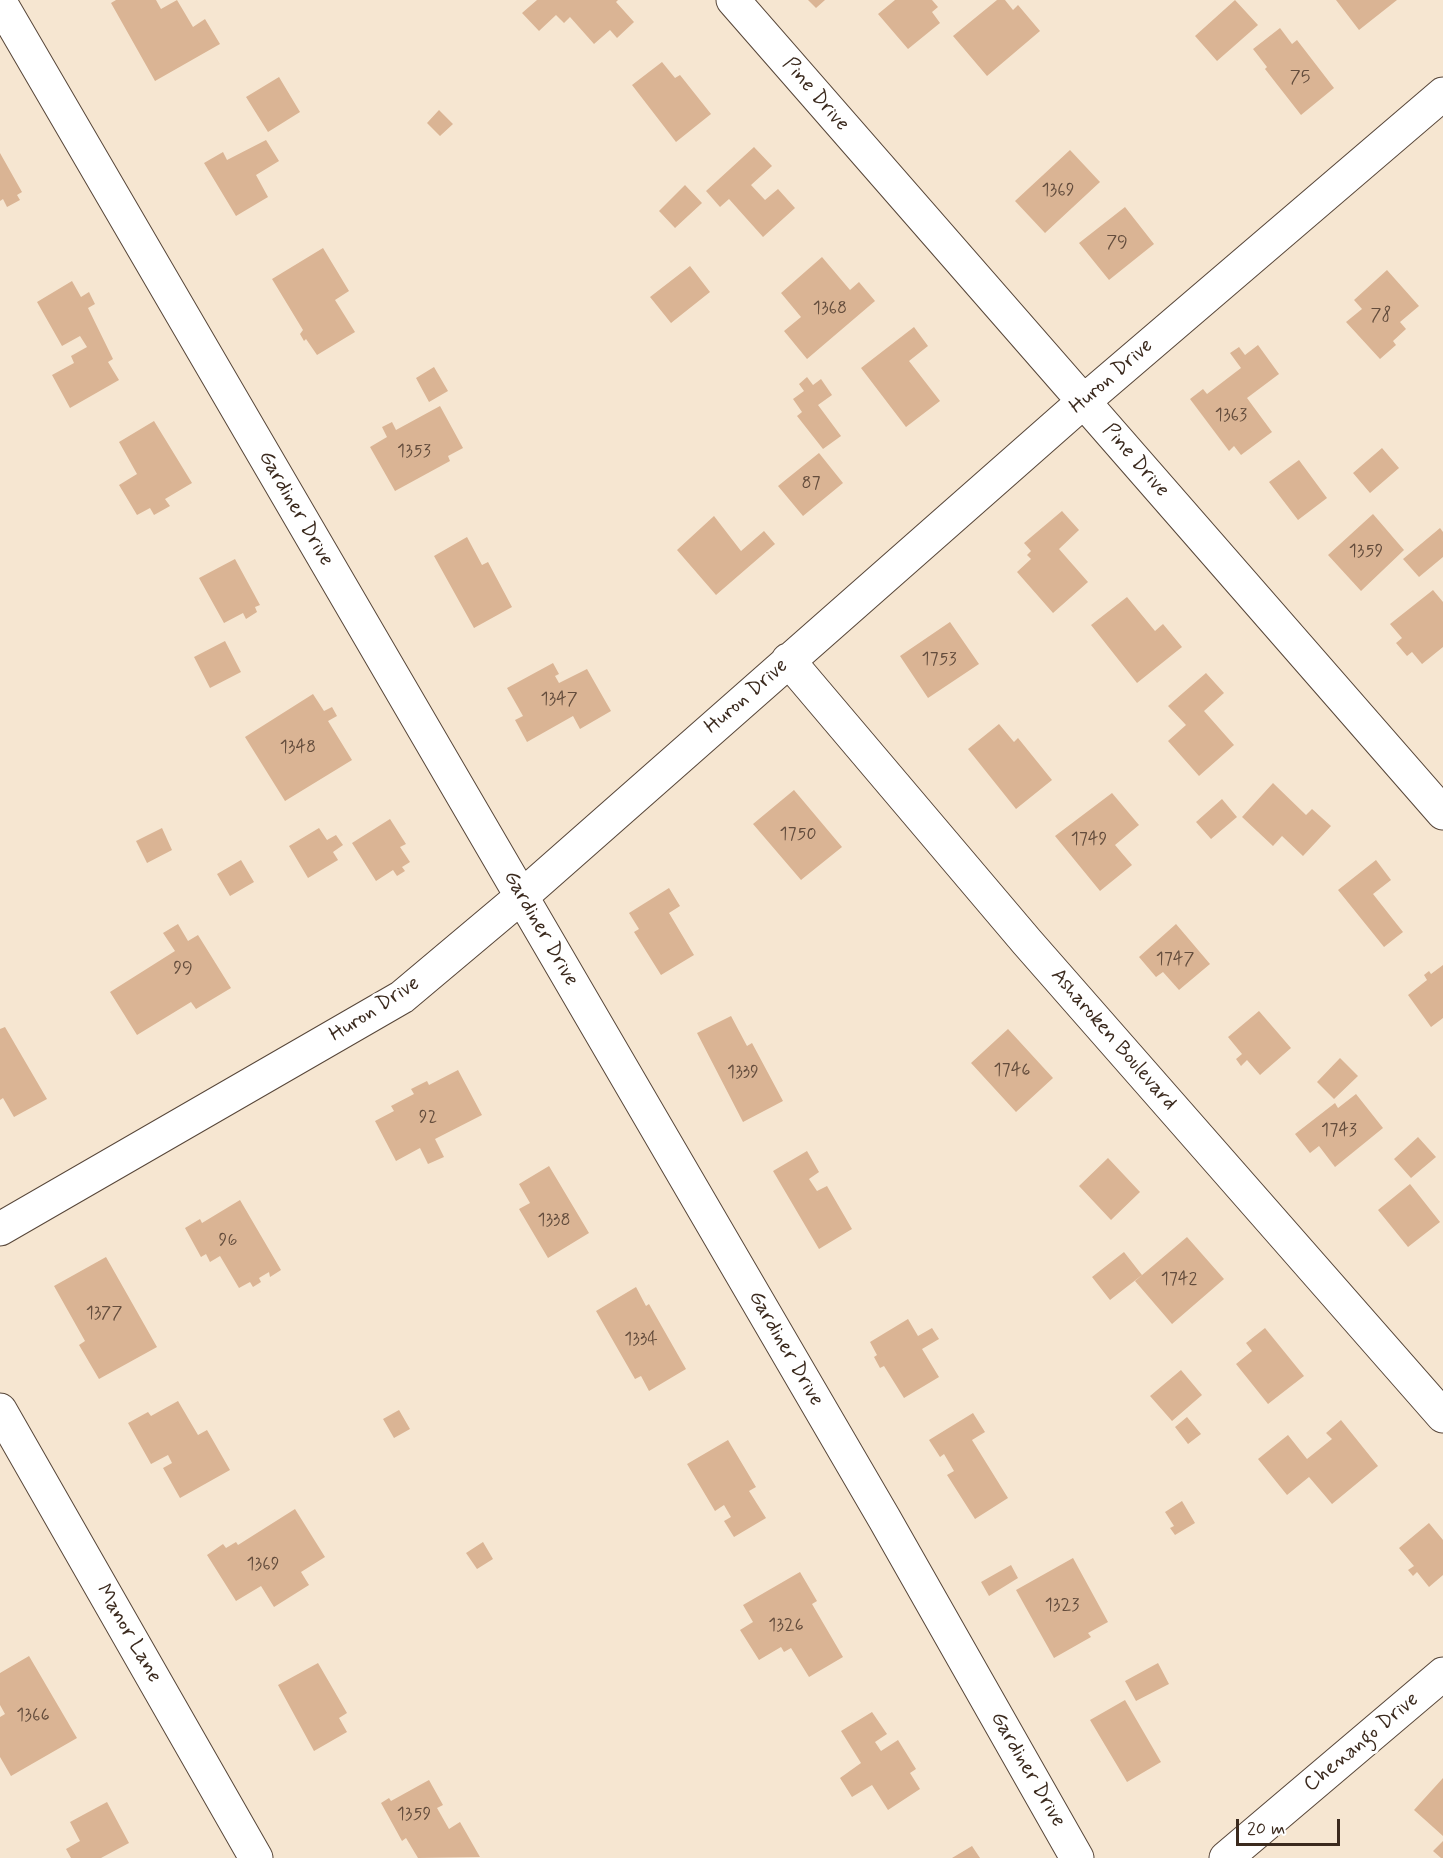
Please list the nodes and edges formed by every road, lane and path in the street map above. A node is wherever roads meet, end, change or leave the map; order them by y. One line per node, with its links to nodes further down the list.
1 (733, 0): 4 (street, Pine Drive)
2 (0, 2): 7 (street, Gardiner Drive)
3 (1443, 94): 4 (street, Huron Drive)
4 (1083, 402): 5 (street, Huron Drive); 6 (street, Pine Drive)
5 (788, 660): 7 (street, Huron Drive); 10 (street, Asharoken Boulevard)
6 (1443, 813)
7 (521, 897): 8 (street, Huron Drive); 13 (street, Gardiner Drive)
8 (0, 1229)
9 (0, 1410): 12 (street, Manor Lane)
10 (1443, 1416)
11 (1443, 1674): 14 (street, Chenango Drive)
12 (256, 1858)
13 (1077, 1858)
14 (1226, 1858)

